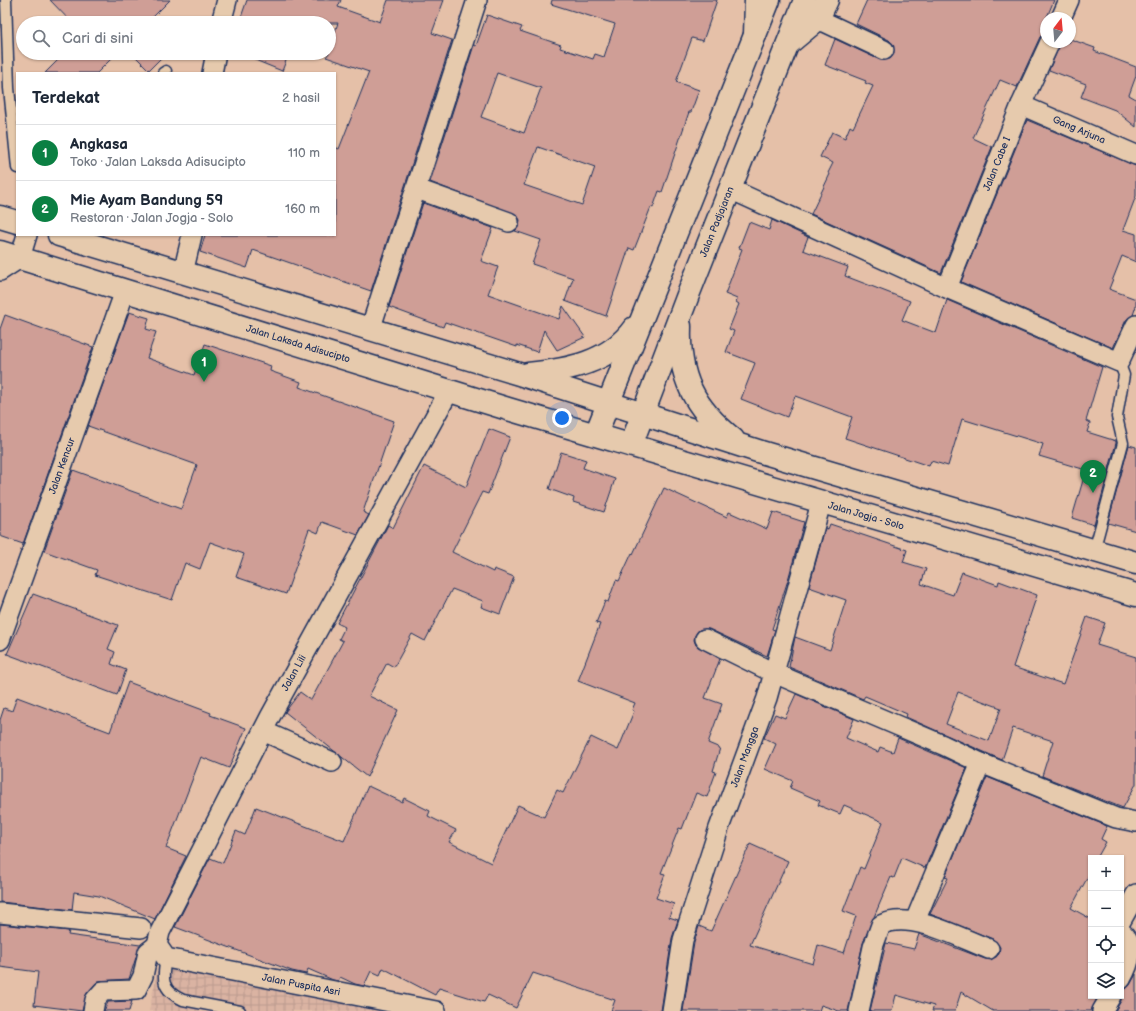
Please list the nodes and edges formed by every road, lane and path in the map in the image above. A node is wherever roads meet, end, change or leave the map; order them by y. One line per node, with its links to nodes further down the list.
1 (5, 0): 8 (lane); 22 (lane)
2 (227, 0): 11 (street)
3 (477, 0): 23 (street)
4 (756, 0): 12 (main road)
5 (769, 0): 12 (main road)
6 (805, 0): 13 (main road, Jalan Padjajaran)
7 (1069, 0): 10 (street)
8 (0, 6)
9 (822, 9): 13 (main road); 15 (street)
10 (1064, 12)
11 (224, 16)
12 (754, 36): 18 (main road)
13 (788, 44): 19 (main road, Jalan Padjajaran)
14 (1047, 48): 20 (street, Jalan Cabe I)
15 (884, 50)
16 (215, 60): 17 (street)
17 (212, 72)
18 (736, 82): 19 (main road); 36 (main road)
19 (768, 94): 24 (main road, Jalan Padjajaran)
20 (1021, 105): 21 (street, Gang Arjuna); 34 (street, Jalan Cabe I)
21 (1136, 155)
22 (16, 158)
23 (416, 189): 27 (street); 38 (street)
24 (730, 189): 34 (street); 37 (main road, Jalan Padjajaran)
25 (0, 217): 26 (main road)
26 (16, 222)
27 (509, 222)
28 (26, 236): 31 (street)
29 (62, 236): 33 (main road)
30 (192, 236): 33 (street)
31 (10, 255): 32 (street); 35 (main road, Jalan Laksda Adisucipto)
32 (0, 271)
33 (183, 273): 38 (main road)
34 (948, 288): 40 (street)
35 (125, 291): 42 (main road, Jalan Laksda Adisucipto); 53 (street, Jalan Kencur)
36 (642, 316): 41 (main road); 43 (main road)
37 (680, 316): 44 (main road, Jalan Padjajaran); 47 (main road)
38 (370, 330): 41 (main road)
39 (1134, 335): 40 (street)
40 (1119, 362): 49 (lane)
41 (519, 374): 43 (main road)
42 (449, 391): 45 (main road, Jalan Laksda Adisucipto); 55 (street, Jalan Lili)
43 (608, 403): 44 (main road); 45 (main road)
44 (642, 413): 46 (main road, Jalan Padjajaran); 47 (main road)
45 (596, 434): 46 (main road, Jalan Jogja - Solo)
46 (631, 445): 48 (main road, Jalan Jogja - Solo)
47 (748, 448): 49 (main road)
48 (821, 503): 51 (main road, Jalan Jogja - Solo); 54 (street, Jalan Mangga)
49 (1094, 551): 50 (main road)
50 (1136, 563)
51 (1136, 595)
52 (705, 639): 54 (street)
53 (0, 640)
54 (774, 673): 57 (street); 72 (street, Jalan Mangga)
55 (263, 731): 56 (street); 66 (street, Jalan Lili)
56 (332, 762)
57 (981, 763): 58 (street); 62 (street)
58 (1136, 822)
59 (1136, 894): 61 (street)
60 (0, 913): 63 (street)
61 (1124, 916)
62 (915, 921): 65 (street); 73 (street)
63 (141, 928)
64 (1124, 934): 67 (street)
65 (989, 949)
66 (162, 952): 69 (street, Jalan Lili); 70 (lane); 71 (street, Jalan Puspita Asri)
67 (1124, 974)
68 (1109, 999): 74 (street)
69 (93, 1011)
70 (240, 1011)
71 (436, 1011)
72 (672, 1011)
73 (859, 1011)
74 (1102, 1011)

